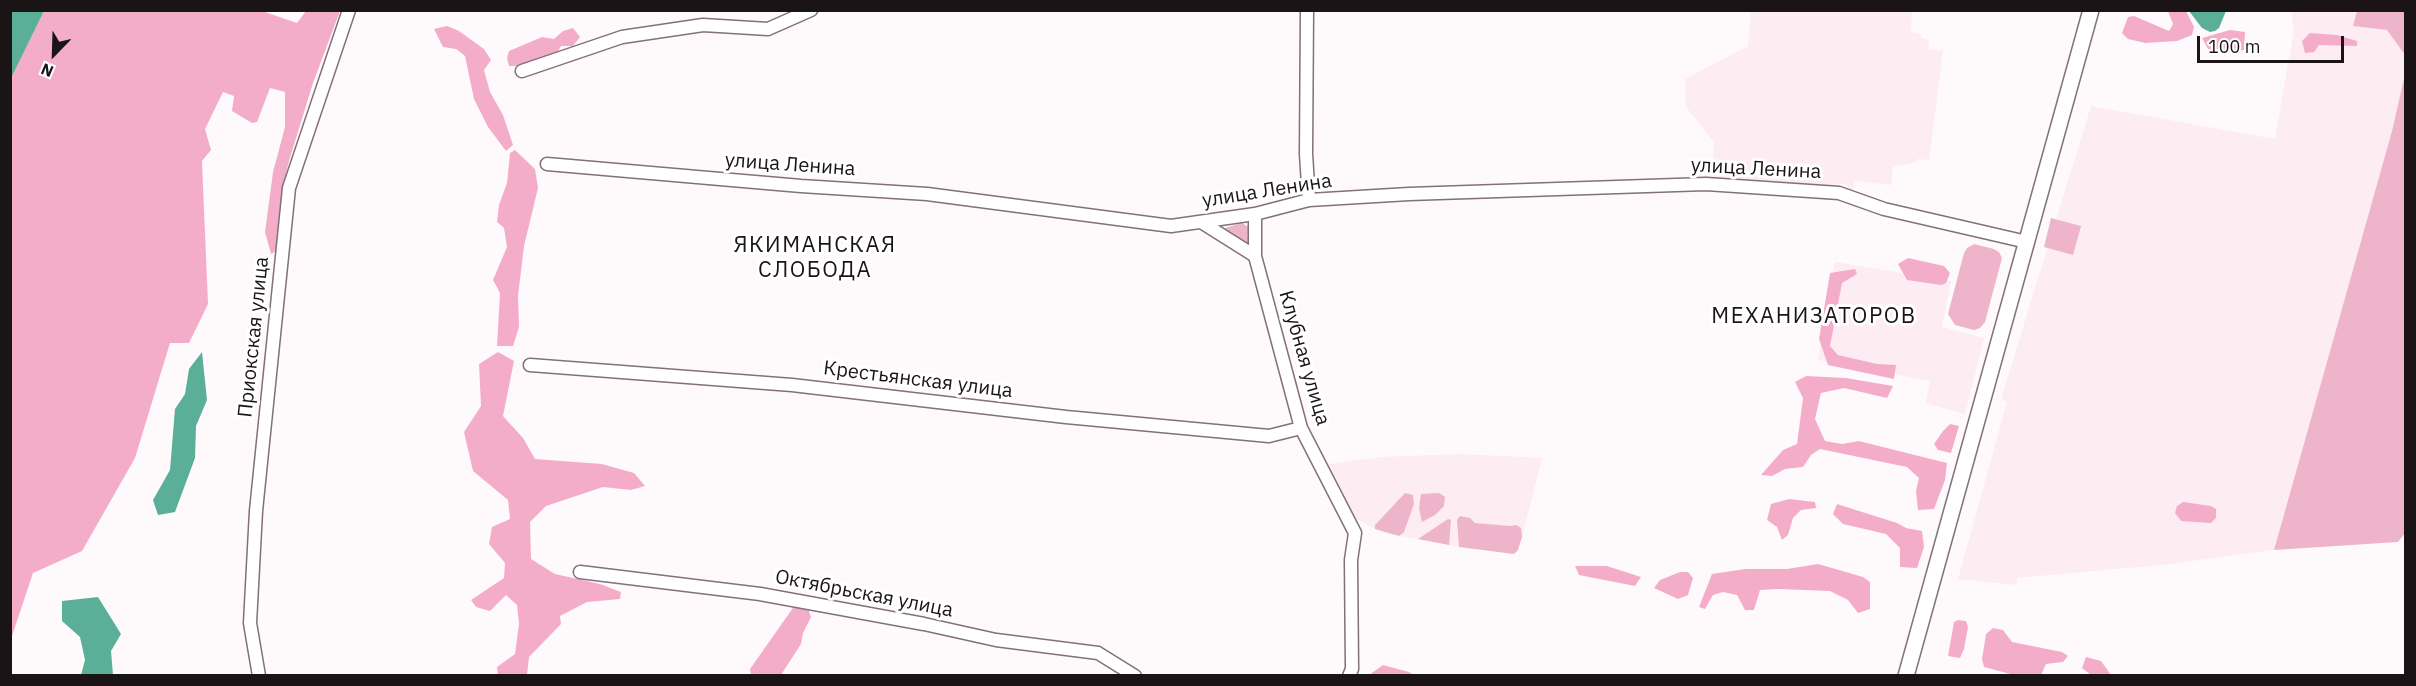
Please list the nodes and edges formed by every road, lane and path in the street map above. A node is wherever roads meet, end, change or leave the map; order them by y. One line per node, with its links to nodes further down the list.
1 (349, 10): 15 (street, Приокская улица)
2 (811, 10): 5 (street)
3 (1307, 10): 7 (street)
4 (2091, 10): 10 (main road)
5 (522, 71)
6 (547, 164): 9 (street, улица Ленина)
7 (1309, 200): 8 (street, улица Ленина); 10 (street, улица Ленина)
8 (1255, 214): 9 (street, улица Ленина); 11 (street, Клубная улица)
9 (1200, 222): 11 (street)
10 (2027, 242): 18 (main road)
11 (1255, 256): 13 (street, Клубная улица)
12 (530, 365): 13 (street, Крестьянская улица)
13 (1301, 428): 17 (street, Клубная улица)
14 (580, 572): 16 (street, Октябрьская улица)
15 (258, 675)
16 (1135, 675)
17 (1349, 675)
18 (1906, 675)

